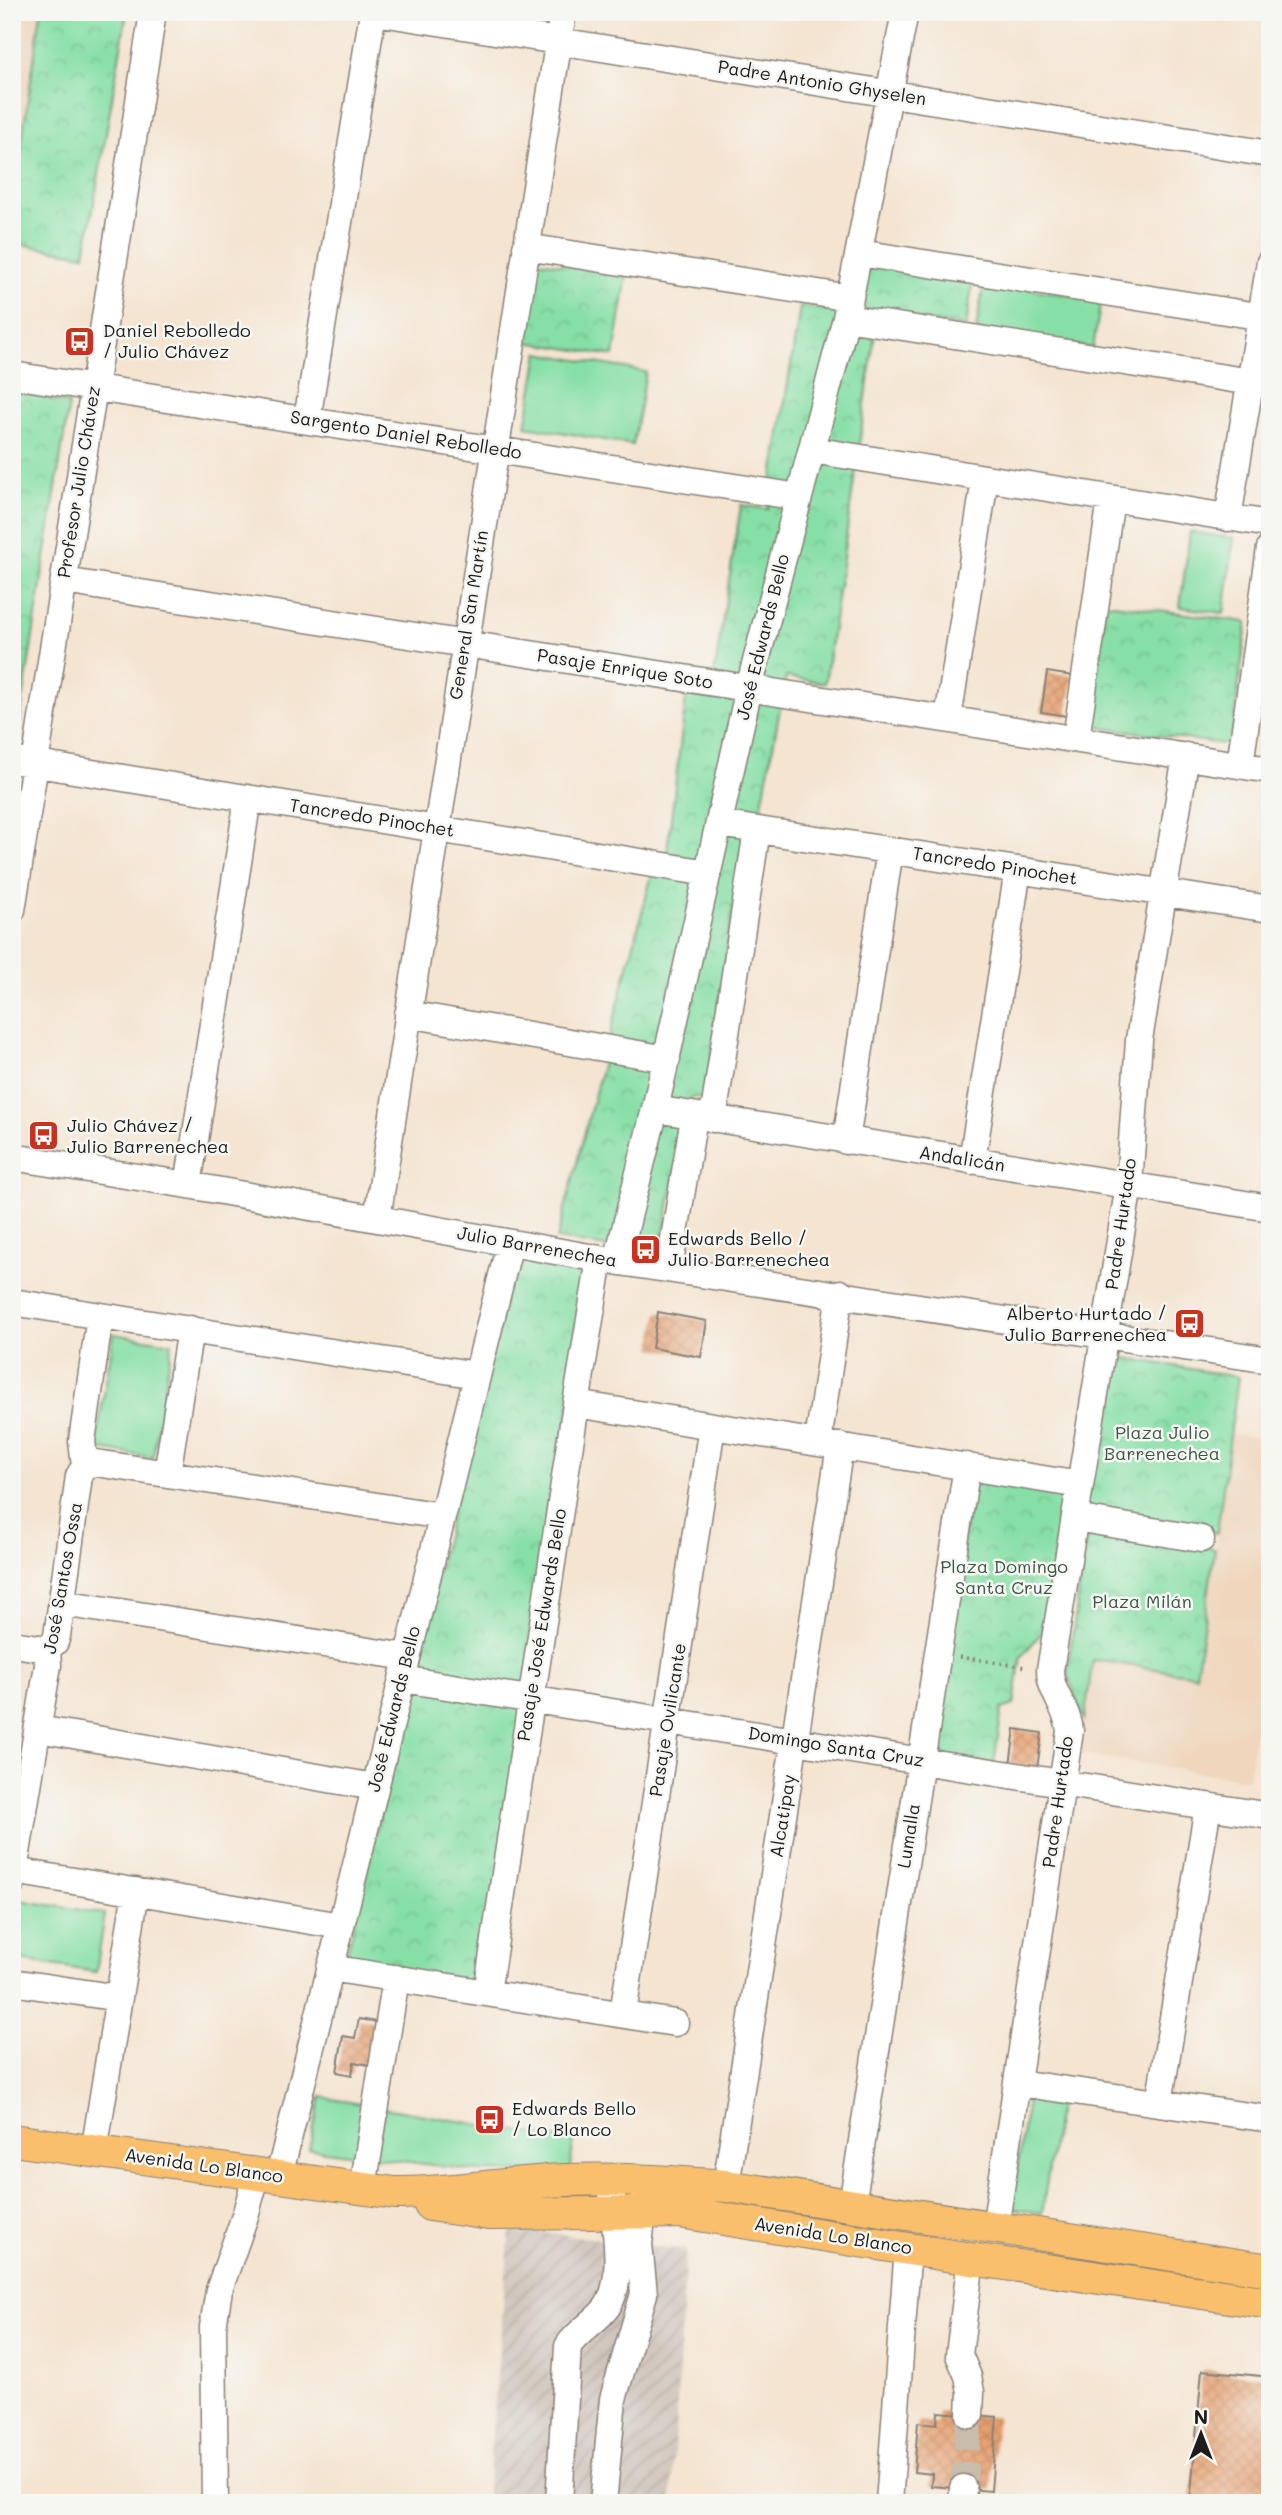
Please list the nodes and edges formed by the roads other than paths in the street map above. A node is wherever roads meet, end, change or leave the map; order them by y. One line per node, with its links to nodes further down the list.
1 (153, 12): 15 (street, Profesor Julio Chávez)
2 (374, 12): 5 (street, Padre Antonio Ghyselen); 16 (street)
3 (563, 12): 5 (street, General San Martín)
4 (905, 12): 6 (street, José Edwards Bello)
5 (558, 41): 6 (street, Padre Antonio Ghyselen); 8 (street, General San Martín)
6 (890, 94): 7 (street, Padre Antonio Ghyselen); 9 (street, José Edwards Bello)
7 (1270, 153)
8 (526, 247): 11 (street); 17 (street, General San Martín)
9 (860, 253): 11 (street, José Edwards Bello); 12 (street)
10 (1270, 262): 12 (street)
11 (848, 308): 14 (street); 18 (street, José Edwards Bello)
12 (1265, 317): 14 (street)
13 (12, 375): 15 (street, Sargento Daniel Rebolledo)
14 (1260, 384): 22 (street)
15 (94, 387): 16 (street, Sargento Daniel Rebolledo); 25 (street, Profesor Julio Chávez)
16 (307, 420): 17 (street, Sargento Daniel Rebolledo)
17 (495, 449): 20 (street, Sargento Daniel Rebolledo); 26 (street, General San Martín)
18 (812, 450): 19 (street); 20 (street, José Edwards Bello)
19 (985, 479): 21 (street); 28 (street)
20 (799, 497): 27 (street, José Edwards Bello)
21 (1111, 499): 22 (street); 29 (street)
22 (1228, 518): 23 (street)
23 (1270, 524)
24 (1270, 548): 32 (street)
25 (64, 581): 26 (street, Pasaje Enrique Soto); 31 (street, Profesor Julio Chávez)
26 (465, 644): 27 (street, Pasaje Enrique Soto); 36 (street, General San Martín)
27 (749, 688): 28 (street, Pasaje Enrique Soto); 35 (street, José Edwards Bello)
28 (947, 719): 29 (street, Pasaje Enrique Soto)
29 (1076, 739): 30 (street, Pasaje Enrique Soto)
30 (1186, 757): 32 (street, Pasaje Enrique Soto); 41 (street, Padre Hurtado)
31 (24, 762): 34 (street, Tancredo Pinochet); 43 (street, Profesor Julio Chávez)
32 (1240, 765): 33 (street, Pasaje Enrique Soto)
33 (1270, 770)
34 (248, 798): 36 (street, Tancredo Pinochet); 51 (street)
35 (719, 824): 37 (street, Tancredo Pinochet); 40 (street, José Edwards Bello)
36 (436, 829): 40 (street, Tancredo Pinochet); 44 (street, General San Martín)
37 (757, 830): 38 (street, Tancredo Pinochet); 47 (street)
38 (890, 850): 39 (street, Tancredo Pinochet); 48 (street)
39 (1018, 870): 41 (street, Tancredo Pinochet); 50 (street)
40 (708, 873): 45 (street, José Edwards Bello)
41 (1164, 892): 42 (street, Tancredo Pinochet); 52 (street, Padre Hurtado)
42 (1270, 909)
43 (12, 910)
44 (408, 1014): 45 (street); 54 (street, General San Martín)
45 (667, 1059): 46 (street, José Edwards Bello)
46 (655, 1110): 47 (street, Andalicán); 56 (street, José Edwards Bello)
47 (703, 1118): 48 (street, Andalicán); 57 (street)
48 (846, 1140): 50 (street, Andalicán)
49 (12, 1157): 51 (street, Julio Barrenechea)
50 (972, 1161): 52 (street, Andalicán)
51 (188, 1185): 54 (street, Julio Barrenechea)
52 (1129, 1185): 53 (street, Andalicán); 62 (street, Padre Hurtado)
53 (1270, 1208)
54 (377, 1219): 55 (street, Julio Barrenechea)
55 (510, 1242): 56 (street, Julio Barrenechea); 64 (street, José Edwards Bello)
56 (608, 1260): 57 (street, Julio Barrenechea); 65 (street, Pasaje José Edwards Bello)
57 (669, 1269): 58 (street, Julio Barrenechea)
58 (840, 1293): 62 (street, Julio Barrenechea); 67 (street, Alcatipay)
59 (12, 1302): 60 (street)
60 (100, 1315): 61 (street); 68 (street, José Santos Ossa)
61 (190, 1329): 64 (street); 70 (street)
62 (1105, 1334): 63 (street, Julio Barrenechea); 71 (street, Padre Hurtado)
63 (1270, 1360)
64 (477, 1375): 72 (street, José Edwards Bello)
65 (576, 1404): 66 (street); 79 (street, Pasaje José Edwards Bello)
66 (712, 1426): 67 (street); 80 (street, Pasaje Ovilicante)
67 (829, 1444): 69 (street); 82 (street, Alcatipay)
68 (85, 1466): 70 (street); 75 (street, José Santos Ossa)
69 (967, 1466): 71 (street); 83 (street, Lumalla)
70 (167, 1474): 72 (street)
71 (1080, 1485): 73 (street, Padre Hurtado)
72 (442, 1516): 78 (street, José Edwards Bello)
73 (1075, 1518): 74 (street); 84 (street, Padre Hurtado)
74 (1201, 1539)
75 (62, 1603): 77 (street, José Santos Ossa); 78 (street, Domingo Santa Cruz)
76 (12, 1644): 77 (street)
77 (47, 1649): 81 (street, José Santos Ossa)
78 (405, 1668): 79 (street, Domingo Santa Cruz); 85 (street, José Edwards Bello)
79 (531, 1699): 80 (street, Domingo Santa Cruz); 94 (street, Pasaje José Edwards Bello)
80 (668, 1721): 82 (street, Domingo Santa Cruz); 96 (street, Pasaje Ovilicante)
81 (38, 1729): 85 (street); 88 (street, José Santos Ossa)
82 (794, 1741): 83 (street, Domingo Santa Cruz); 106 (street, Alcatipay)
83 (921, 1761): 84 (street, Domingo Santa Cruz); 109 (street, Lumalla)
84 (1060, 1784): 86 (street, Domingo Santa Cruz); 98 (street, Padre Hurtado)
85 (375, 1787): 90 (street, José Edwards Bello)
86 (1208, 1806): 87 (street, Domingo Santa Cruz); 99 (street)
87 (1270, 1816)
88 (13, 1877): 89 (street)
89 (136, 1891): 90 (street); 95 (street)
90 (341, 1926): 91 (street, José Edwards Bello)
91 (330, 1968): 92 (street); 103 (street, José Edwards Bello)
92 (396, 1978): 94 (street); 107 (street)
93 (12, 1982): 95 (street)
94 (487, 1993): 96 (street)
95 (119, 1998): 102 (street)
96 (624, 2014): 97 (street)
97 (676, 2022)
98 (1018, 2082): 99 (street); 111 (street, Padre Hurtado)
99 (1159, 2103): 100 (street)
100 (1270, 2119)
101 (12, 2140): 102 (main road, Avenida Lo Blanco)
102 (94, 2152): 103 (main road, Avenida Lo Blanco)
103 (268, 2175): 107 (main road, Avenida Lo Blanco); 117 (street, José Edwards Bello)
104 (611, 2180): 105 (main road, Avenida Lo Blanco); 108 (main road, Avenida Lo Blanco); 110 (street)
105 (648, 2180): 106 (main road, Avenida Lo Blanco); 110 (street)
106 (726, 2186): 109 (main road, Avenida Lo Blanco)
107 (363, 2188): 108 (main road, Avenida Lo Blanco)
108 (395, 2193): 110 (main road, Avenida Lo Blanco)
109 (852, 2205): 111 (main road, Avenida Lo Blanco)
110 (628, 2212): 112 (main road, Avenida Lo Blanco); 118 (street); 119 (street)
111 (995, 2228): 114 (main road, Avenida Lo Blanco)
112 (908, 2247): 113 (main road, Avenida Lo Blanco); 120 (street)
113 (971, 2259): 115 (main road, Avenida Lo Blanco); 116 (street)
114 (1270, 2270)
115 (1270, 2302)
116 (970, 2415)
117 (215, 2503)
118 (559, 2503)
119 (603, 2503)
120 (889, 2503)

